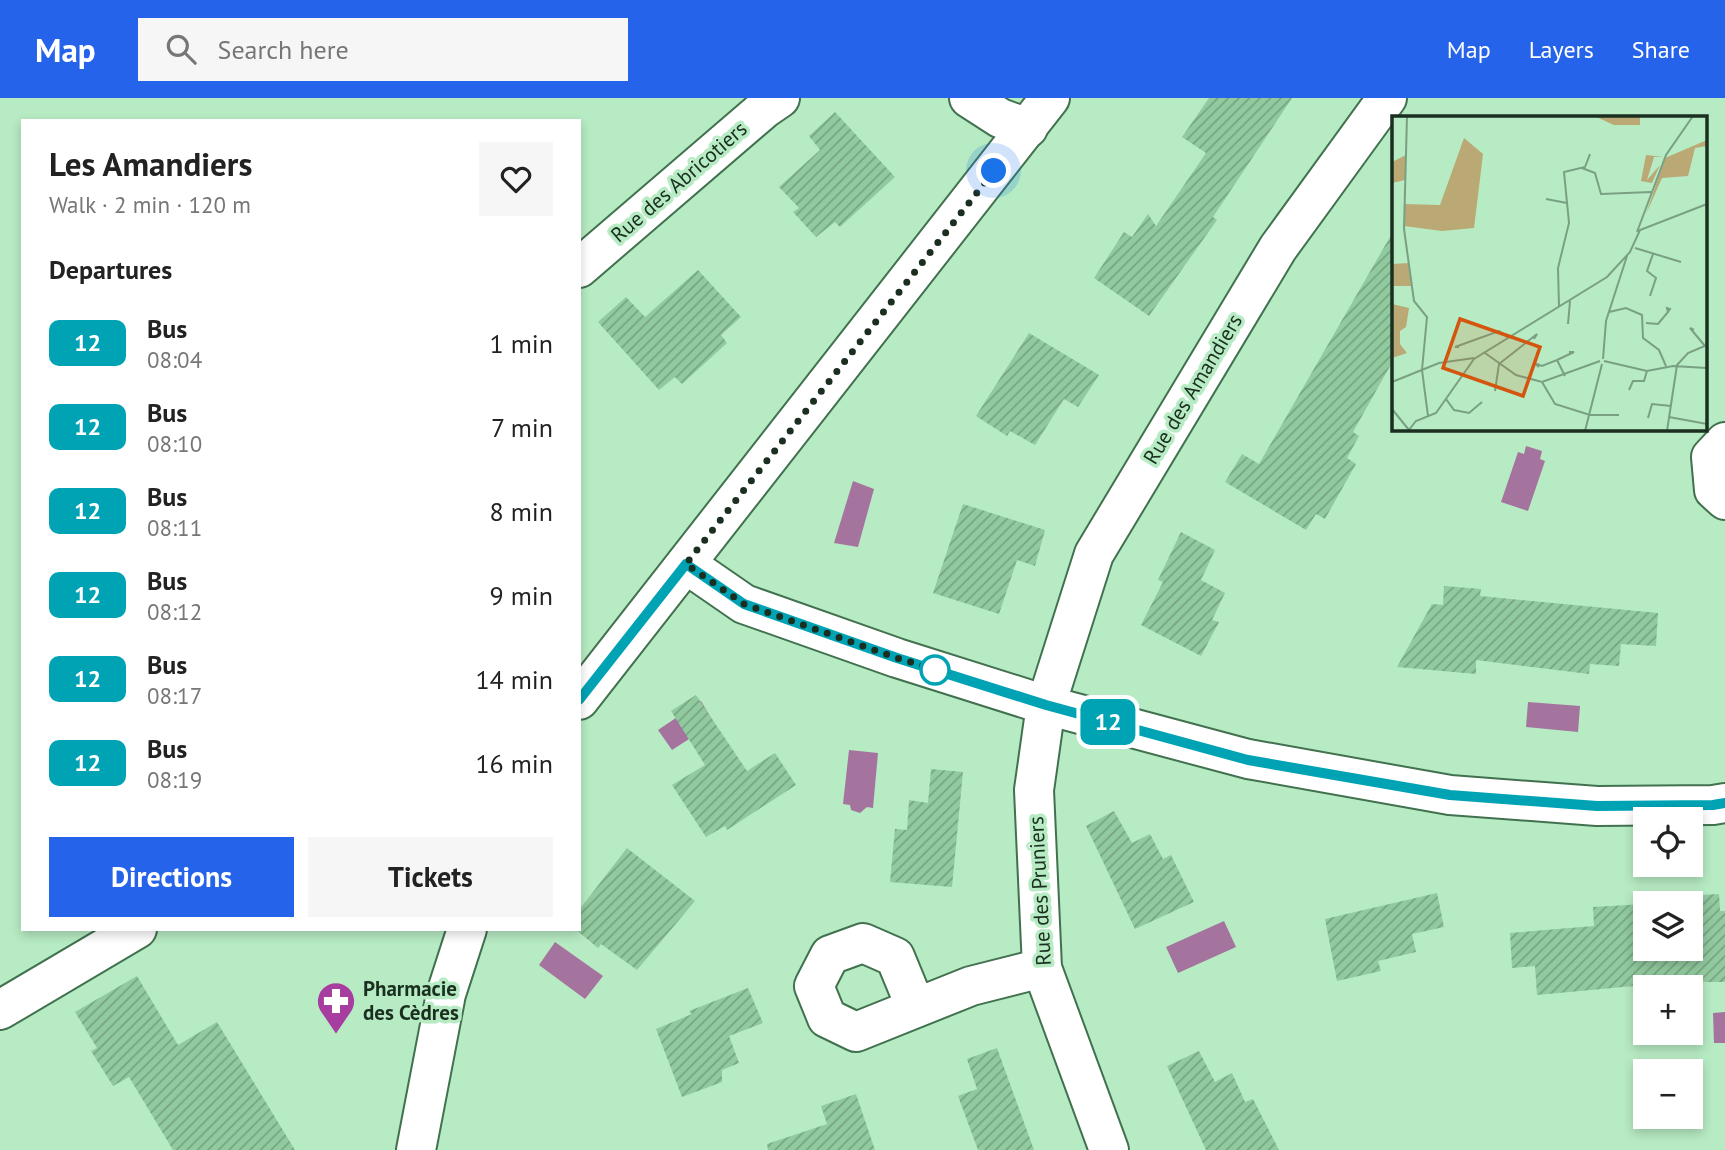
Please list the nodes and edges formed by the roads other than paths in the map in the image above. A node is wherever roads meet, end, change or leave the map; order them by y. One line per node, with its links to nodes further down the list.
1 (780, 98): 5 (street, Rue des Abricotiers)
2 (969, 98): 4 (street)
3 (1387, 98): 10 (street, Rue des Amandiers)
4 (1039, 113): 8 (street)
5 (581, 266)
6 (1725, 442): 7 (street)
7 (1725, 500)
8 (686, 564): 9 (street); 10 (street)
9 (581, 698)
10 (1046, 705): 11 (street); 14 (street, Rue des Pruniers)
11 (1725, 803)
12 (134, 931): 16 (street)
13 (466, 931): 17 (street)
14 (1042, 968): 15 (street); 18 (street, Rue des Pruniers)
15 (916, 1008)
16 (0, 1010)
17 (416, 1150)
18 (1108, 1150)

